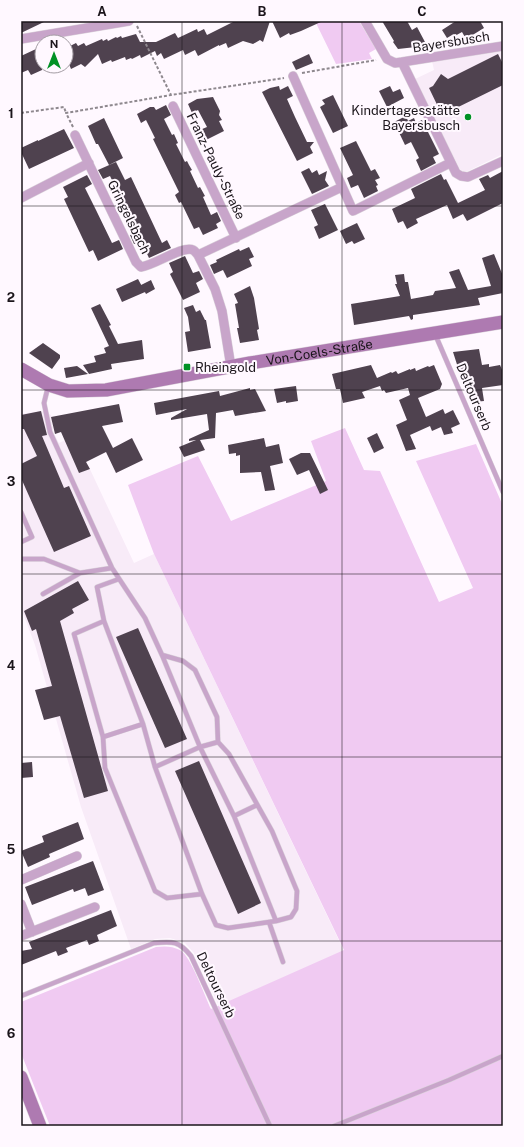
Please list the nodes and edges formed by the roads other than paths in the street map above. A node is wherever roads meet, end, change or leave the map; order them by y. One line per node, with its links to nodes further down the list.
1 (129, 21): 3 (street)
2 (365, 21): 5 (street)
3 (21, 39)
4 (503, 46): 5 (street, Bayersbusch)
5 (402, 62): 11 (street)
6 (293, 76): 12 (street)
7 (172, 106): 14 (street, Franz-Pauly-Straße)
8 (75, 135): 10 (street, Gringelsbach)
9 (503, 161): 11 (street)
10 (89, 163): 13 (street); 15 (street, Gringelsbach)
11 (450, 163): 12 (street)
12 (342, 187): 14 (street, Franz-Pauly-Straße)
13 (21, 198)
14 (236, 238): 15 (street, Franz-Pauly-Straße)
15 (198, 255): 18 (street)
16 (503, 322): 17 (main road, Von-Coels-Straße)
17 (434, 333): 18 (main road, Von-Coels-Straße); 21 (lane, Deltourserb)
18 (231, 367): 20 (main road, Von-Coels-Straße)
19 (21, 369): 20 (main road, Von-Coels-Straße)
20 (49, 385): 25 (lane)
21 (503, 492)
22 (21, 512): 23 (lane)
23 (21, 542)
24 (21, 559): 26 (lane)
25 (112, 568): 26 (lane); 27 (lane)
26 (80, 573): 28 (lane)
27 (118, 579): 29 (lane); 30 (lane)
28 (43, 594)
29 (104, 621): 31 (lane); 32 (lane)
30 (162, 655): 33 (lane); 34 (lane)
31 (143, 724): 32 (lane); 35 (lane)
32 (103, 737): 40 (lane)
33 (218, 742): 34 (lane); 36 (lane)
34 (200, 747): 35 (lane); 37 (lane)
35 (155, 767): 40 (lane)
36 (257, 805): 37 (lane); 43 (lane)
37 (234, 816): 43 (lane)
38 (77, 856): 39 (street)
39 (21, 880)
40 (202, 894): 44 (lane)
41 (21, 904): 45 (street)
42 (95, 907): 45 (street)
43 (276, 921): 44 (lane)
44 (270, 922): 47 (lane)
45 (32, 932): 46 (street)
46 (21, 936)
47 (283, 962)
48 (21, 996): 52 (lane, Deltourserb)
49 (503, 1056): 53 (lane)
50 (21, 1076): 51 (main road)
51 (40, 1126)
52 (270, 1126)
53 (334, 1126)

